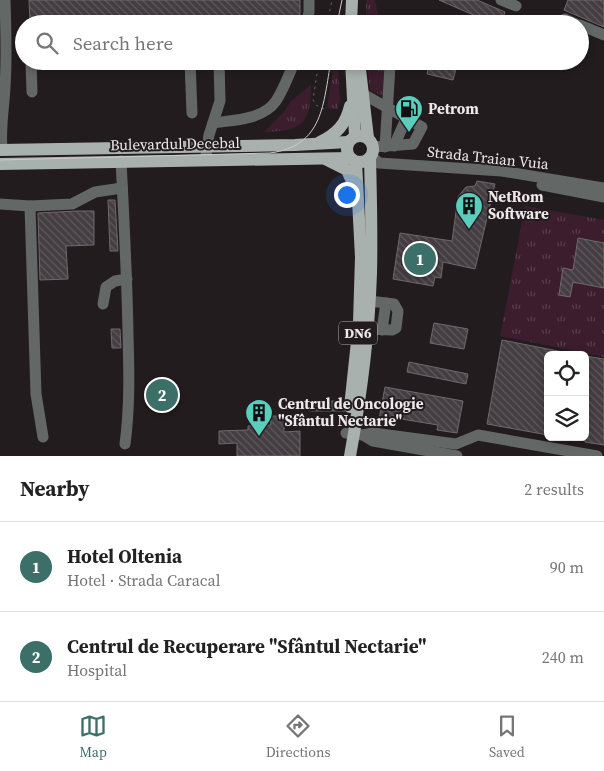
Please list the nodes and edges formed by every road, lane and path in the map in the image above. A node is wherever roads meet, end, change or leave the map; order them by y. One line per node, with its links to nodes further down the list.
1 (6, 0): 32 (street)
2 (309, 0): 8 (street)
3 (332, 0): 9 (path)
4 (352, 0): 10 (main road)
5 (360, 0): 11 (main road)
6 (501, 0): 7 (street)
7 (516, 6)
8 (308, 15)
9 (329, 15)
10 (351, 15)
11 (359, 15)
12 (589, 29): 13 (street)
13 (604, 35)
14 (31, 70): 24 (street)
15 (190, 70): 28 (street)
16 (218, 70): 29 (street)
17 (291, 70): 29 (street)
18 (317, 70): 22 (path)
19 (352, 70): 25 (main road, DN6)
20 (359, 70): 25 (main road, DN6)
21 (390, 70): 26 (street)
22 (316, 78): 23 (path); 27 (path)
23 (320, 80)
24 (32, 92)
25 (358, 95): 26 (street); 30 (main road); 31 (main road, DN6)
26 (386, 108): 31 (street); 31 (street)
27 (324, 109)
28 (192, 113)
29 (213, 123): 33 (street)
30 (315, 145): 31 (main road, Bulevardul Decebal); 33 (main road, Bulevardul Decebal)
31 (377, 146): 35 (main road, Bulevardul Decebal); 35 (main road, DN6); 38 (street, Strada Traian Vuia); 46 (main road, DN6)
32 (1, 150): 33 (main road, Bulevardul Decebal)
33 (206, 153): 34 (main road, Bulevardul Decebal); 36 (main road, Bulevardul Decebal)
34 (325, 159): 35 (main road, Bulevardul Decebal); 44 (main road)
35 (353, 160): 44 (main road, DN6)
36 (121, 161): 37 (main road, Bulevardul Decebal); 39 (street)
37 (0, 164)
38 (521, 174): 40 (street, Strada Traian Vuia); 41 (street)
39 (122, 188): 43 (street); 45 (street)
40 (604, 188)
41 (604, 197)
42 (0, 204): 43 (street)
43 (30, 206): 52 (street)
44 (358, 208): 50 (main road, DN6)
45 (127, 279): 47 (street); 53 (street)
46 (369, 301): 48 (main road, DN6); 48 (street)
47 (103, 304)
48 (367, 329): 51 (main road, DN6)
49 (312, 406): 50 (street)
50 (350, 406): 51 (main road, DN6)
51 (354, 434): 54 (main road, DN6); 55 (main road, DN6); 56 (street); 57 (street)
52 (42, 437)
53 (125, 444)
54 (342, 456)
55 (350, 456)
56 (457, 456)
57 (597, 456)

